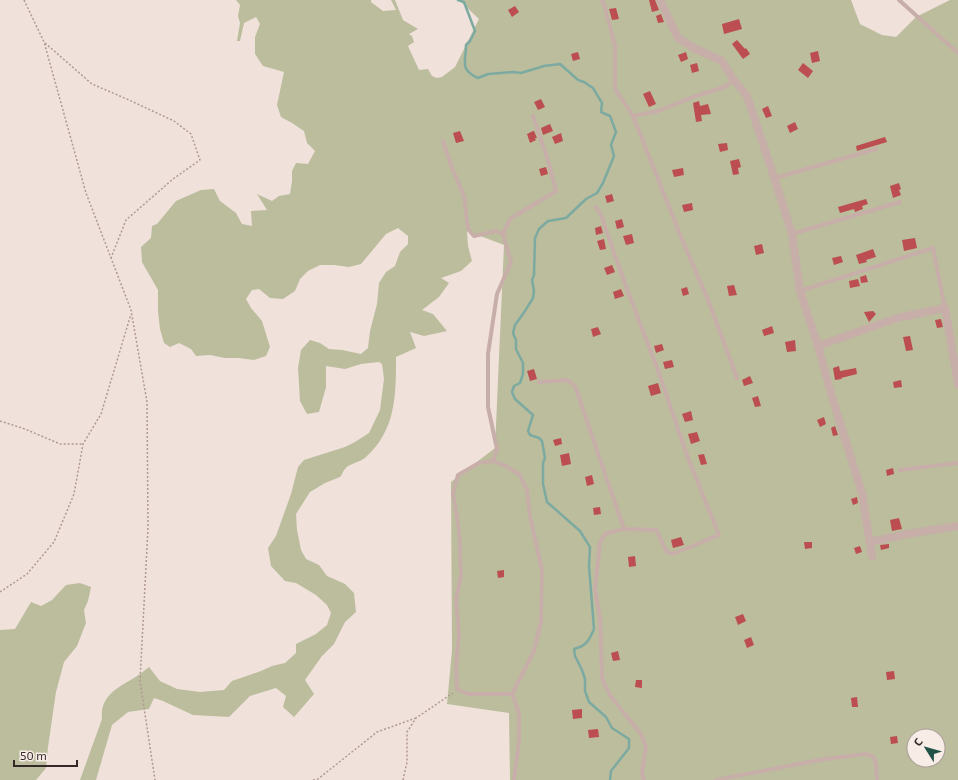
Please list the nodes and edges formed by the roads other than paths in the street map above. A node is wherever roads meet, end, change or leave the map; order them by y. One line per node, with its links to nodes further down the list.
1 (602, 0): 7 (lane)
2 (660, 0): 5 (street)
3 (899, 0): 4 (lane)
4 (958, 53)
5 (734, 79): 7 (lane); 10 (street)
6 (533, 116): 13 (lane)
7 (633, 116): 19 (lane)
8 (443, 141): 13 (lane)
9 (876, 149): 10 (lane)
10 (775, 178): 14 (street)
11 (900, 202): 14 (lane)
12 (596, 207): 26 (lane)
13 (503, 234): 22 (lane)
14 (792, 234): 15 (street)
15 (800, 291): 16 (lane); 17 (street)
16 (945, 308): 17 (street); 18 (street)
17 (818, 346): 27 (street)
18 (956, 362): 21 (street)
19 (737, 378)
20 (539, 382): 26 (lane)
21 (958, 384)
22 (493, 461): 29 (lane); 29 (lane)
23 (958, 463): 24 (lane)
24 (900, 470)
25 (958, 526): 27 (street)
26 (624, 529): 31 (lane)
27 (870, 542): 28 (street)
28 (872, 556)
29 (512, 694): 30 (lane)
30 (514, 780)
31 (644, 780)
32 (716, 780): 33 (lane)
33 (877, 780)

